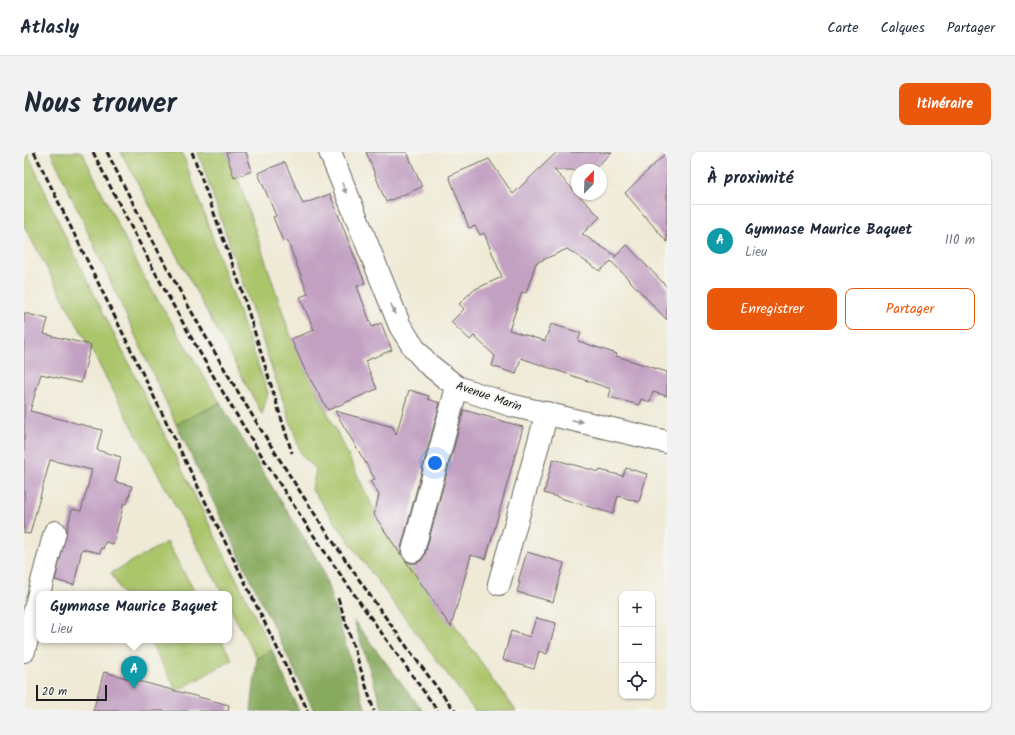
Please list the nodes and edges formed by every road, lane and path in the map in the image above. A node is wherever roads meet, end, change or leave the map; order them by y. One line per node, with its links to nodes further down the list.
1 (330, 152): 2 (street, Avenue Marin, one-way to 2)
2 (457, 387): 3 (street, Avenue Marin); 6 (street)
3 (546, 414): 4 (street, Avenue Marin, one-way to 4); 7 (street)
4 (667, 442)
5 (55, 532): 8 (street)
6 (413, 551)
7 (499, 584)
8 (40, 591)
9 (36, 604): 10 (street)
10 (24, 650)

